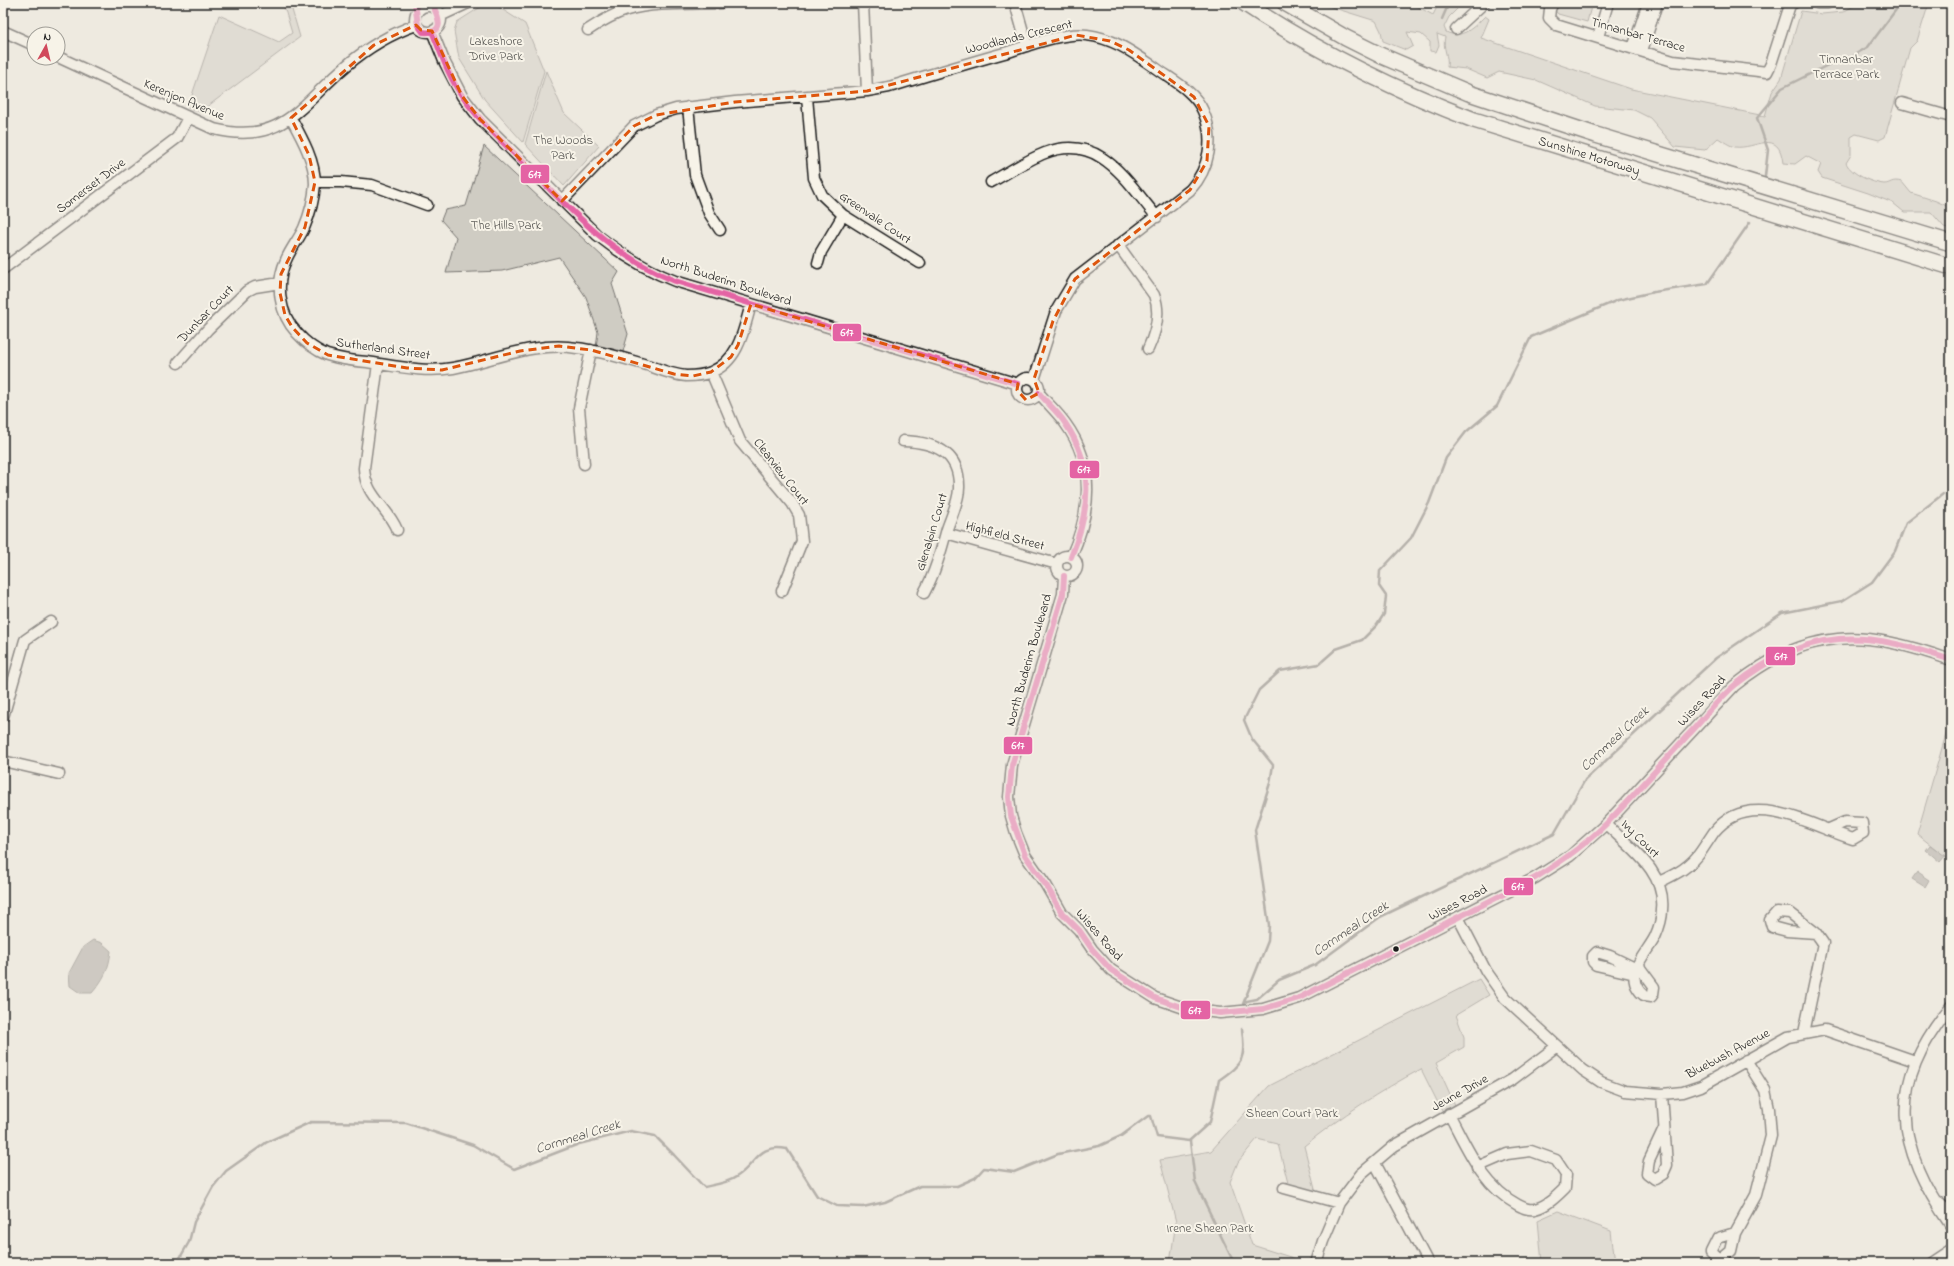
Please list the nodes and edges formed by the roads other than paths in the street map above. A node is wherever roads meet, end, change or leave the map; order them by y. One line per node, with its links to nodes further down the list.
1 (468, 3): 16 (street)
2 (721, 3): 19 (street)
3 (863, 3): 27 (street)
4 (1015, 3): 24 (street)
5 (1244, 3): 45 (highway, Sunshine Motorway)
6 (1285, 3): 41 (highway, Sunshine Motorway)
7 (1484, 3): 18 (street)
8 (1554, 3): 22 (street, Tinnanbar Terrace)
9 (1608, 3): 22 (street)
10 (1648, 3): 25 (street)
11 (1657, 3): 25 (street)
12 (1794, 3): 25 (street, Tinnanbar Terrace)
13 (1817, 3): 14 (street)
14 (1828, 3)
15 (416, 8): 16 (street); 17 (street)
16 (435, 9): 21 (street)
17 (416, 25): 21 (street); 33 (street, Kerenjon Avenue)
18 (1456, 29)
19 (588, 30)
20 (3, 31): 23 (street)
21 (432, 31): 36 (street, North Buderim Boulevard)
22 (1598, 37): 25 (street, Tinnanbar Terrace)
23 (26, 41)
24 (1027, 46): 27 (street, Woodlands Crescent); 39 (street, Woodlands Crescent)
25 (1637, 50)
26 (66, 61): 32 (street, Kerenjon Avenue)
27 (868, 91): 28 (street, Woodlands Crescent)
28 (807, 97): 30 (street, Woodlands Crescent); 38 (street, Greenvale Court)
29 (1902, 103): 31 (street)
30 (688, 107): 36 (street, Woodlands Crescent); 40 (street)
31 (1951, 117)
32 (188, 118): 33 (street, Kerenjon Avenue); 46 (street, Somerset Drive)
33 (290, 118): 34 (street, Sutherland Street)
34 (315, 182): 37 (street); 47 (street, Sutherland Street)
35 (991, 182): 39 (street)
36 (562, 201): 48 (street, North Buderim Boulevard)
37 (427, 205)
38 (843, 215): 43 (street); 44 (street, Greenvale Court)
39 (1157, 217): 42 (street, Woodlands Crescent)
40 (720, 230)
41 (1951, 243)
42 (1118, 245): 49 (street); 54 (street, Woodlands Crescent)
43 (818, 263)
44 (920, 263)
45 (1951, 267)
46 (3, 269)
47 (280, 283): 51 (street, Dunbar Court); 52 (street, Sutherland Street)
48 (751, 304): 53 (street, Sutherland Street); 55 (street, North Buderim Boulevard)
49 (1148, 349)
50 (591, 350): 52 (street, Sutherland Street); 53 (street, Sutherland Street); 58 (street)
51 (178, 363)
52 (378, 364): 59 (street)
53 (711, 372): 64 (street, Clearview Court)
54 (1034, 380): 55 (street); 56 (street)
55 (1018, 384): 56 (street)
56 (1039, 393): 61 (street)
57 (903, 441): 60 (street, Glenalpin Court)
58 (584, 464)
59 (397, 530)
60 (946, 533): 62 (street, Highfield Street); 65 (street, Glenalpin Court)
61 (1071, 557): 62 (street); 63 (street)
62 (1057, 564): 63 (street)
63 (1064, 576): 74 (street, North Buderim Boulevard)
64 (782, 591)
65 (924, 593)
66 (51, 622): 68 (street)
67 (1951, 660): 71 (street, Wises Road)
68 (3, 717)
69 (3, 761): 70 (street)
70 (59, 774)
71 (1606, 824): 73 (street, Ivy Court); 75 (street, Wises Road)
72 (1828, 830): 73 (street)
73 (1659, 882): 79 (street, Ivy Court)
74 (1046, 885): 75 (street, Wises Road)
75 (1458, 917): 82 (street, Bluebush Avenue)
76 (1816, 933): 81 (street)
77 (1606, 954): 78 (street); 78 (street); 79 (street)
78 (1602, 967): 79 (street)
79 (1638, 970): 79 (street)
80 (1951, 1006): 84 (street)
81 (1804, 1033): 83 (street, Bluebush Avenue); 84 (street, Bluebush Avenue)
82 (1557, 1046): 85 (street, Bluebush Avenue); 86 (street, Jeune Drive)
83 (1746, 1060): 85 (street, Bluebush Avenue); 95 (street)
84 (1915, 1061): 91 (street)
85 (1662, 1094): 87 (street)
86 (1449, 1114): 88 (street, Jeune Drive); 89 (street)
87 (1664, 1129)
88 (1375, 1163): 92 (street, Jeune Drive); 99 (street)
89 (1477, 1167): 89 (street)
90 (1284, 1188): 92 (street)
91 (1935, 1200): 93 (street); 94 (street)
92 (1339, 1203): 98 (street, Jeune Drive)
93 (1951, 1213)
94 (1951, 1226)
95 (1735, 1233)
96 (1951, 1249): 97 (street)
97 (1934, 1262)
98 (1316, 1263)
99 (1428, 1263)

